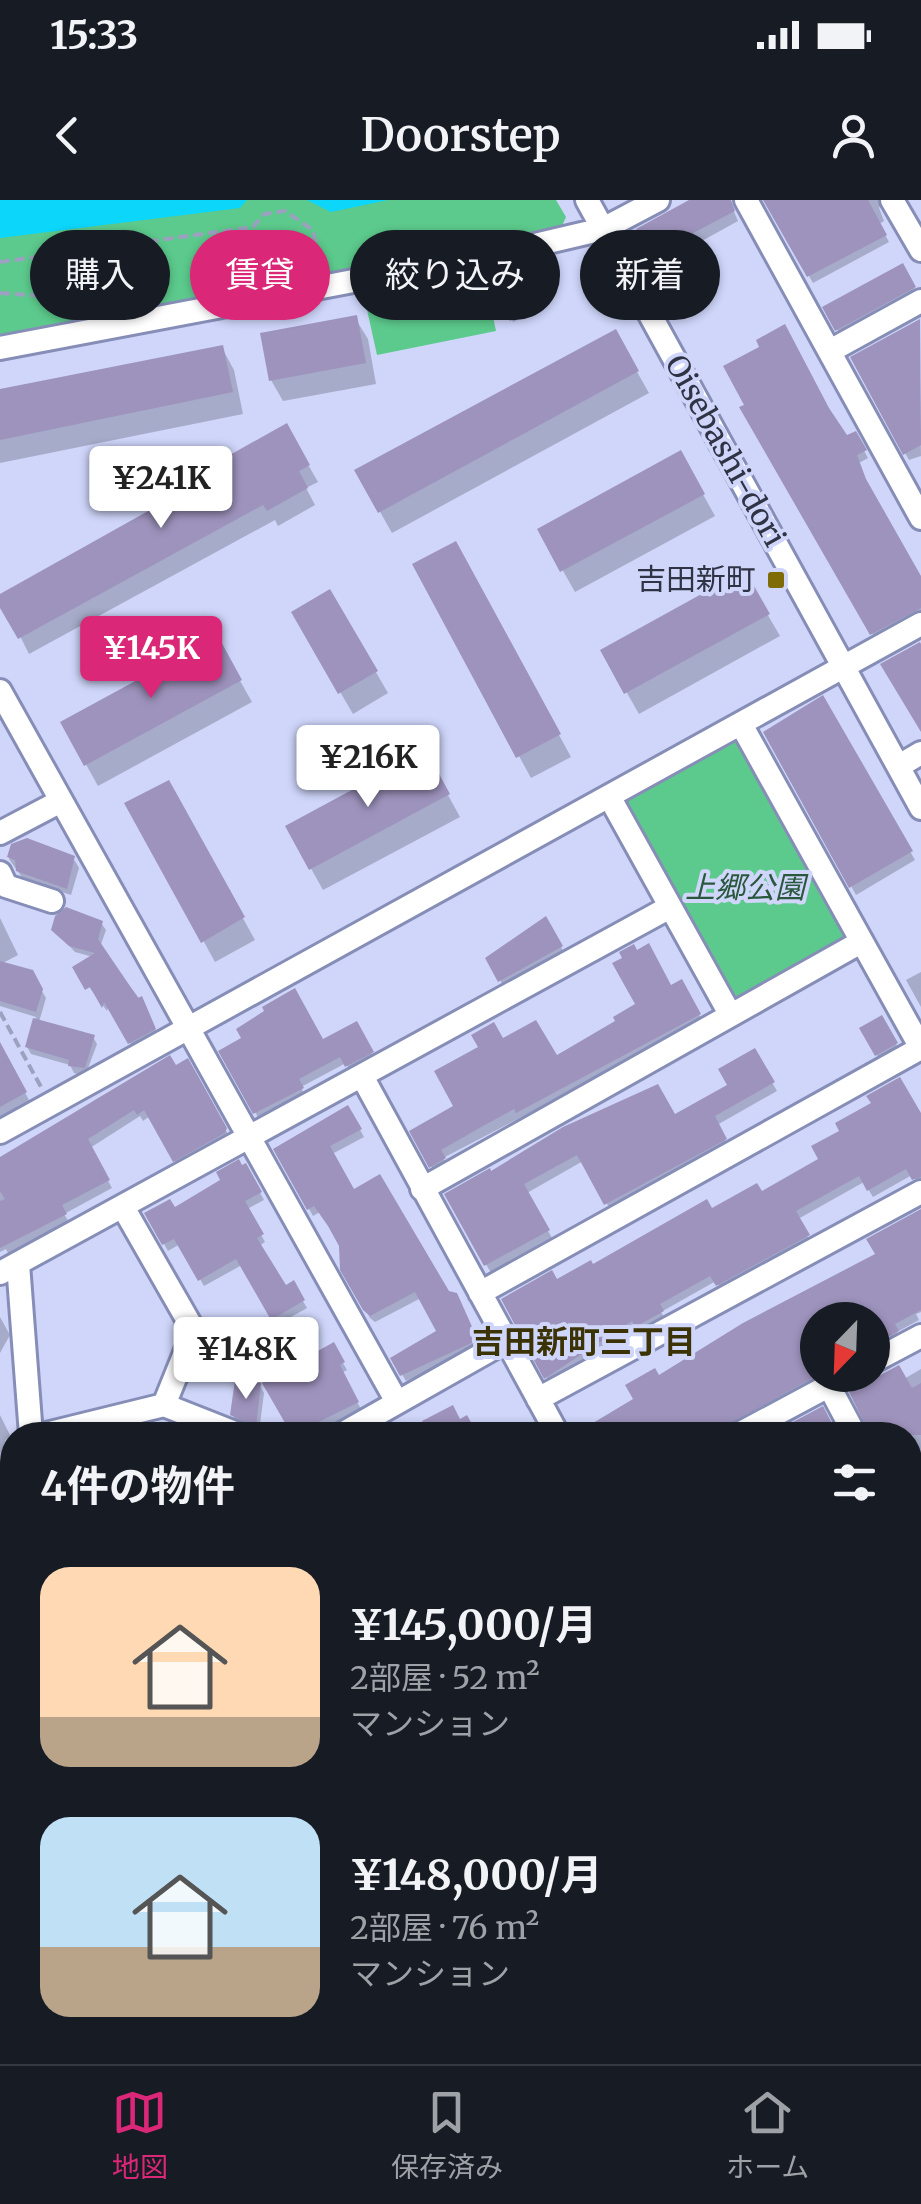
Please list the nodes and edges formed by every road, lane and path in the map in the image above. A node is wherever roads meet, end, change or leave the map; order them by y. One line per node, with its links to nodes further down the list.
1 (587, 200): 7 (street, Oisebashi-dori)
2 (658, 200): 7 (street)
3 (746, 200): 17 (street)
4 (892, 200): 9 (street)
5 (226, 230): 6 (path)
6 (313, 230)
7 (603, 230)
8 (580, 235): 16 (street)
9 (921, 250)
10 (30, 258): 11 (path)
11 (0, 262)
12 (0, 293): 13 (path)
13 (30, 295)
14 (921, 301): 17 (street)
15 (652, 320): 20 (street, Oisebashi-dori)
16 (0, 348)
17 (830, 351): 18 (street)
18 (921, 518)
19 (921, 624): 20 (street)
20 (843, 668): 22 (street); 24 (street, Oisebashi-dori)
21 (0, 691): 26 (street)
22 (742, 726): 25 (street); 32 (street)
23 (921, 753): 24 (street)
24 (898, 766): 27 (street, Oisebashi-dori)
25 (610, 798): 31 (street); 35 (street)
26 (59, 802): 28 (street); 35 (street)
27 (921, 808)
28 (0, 833)
29 (0, 873): 30 (street)
30 (52, 901)
31 (670, 907): 34 (street); 37 (street)
32 (861, 942): 34 (street); 36 (street)
33 (0, 1012): 38 (path)
34 (730, 1014): 41 (street)
35 (189, 1028): 38 (street); 40 (street)
36 (921, 1048): 45 (street)
37 (362, 1078): 40 (street); 41 (street)
38 (50, 1104): 39 (street)
39 (0, 1132)
40 (252, 1138): 43 (street); 52 (street)
41 (422, 1189): 45 (street)
42 (921, 1192): 51 (street)
43 (123, 1207): 44 (street); 53 (street)
44 (9, 1268): 54 (street)
45 (480, 1293): 47 (street)
46 (921, 1336): 48 (street)
47 (506, 1341): 51 (street); 52 (street)
48 (890, 1352)
49 (817, 1392): 59 (street)
50 (842, 1392): 60 (street)
51 (538, 1399): 58 (street)
52 (398, 1402): 57 (street)
53 (164, 1405): 55 (street); 56 (street)
54 (29, 1422)
55 (95, 1422)
56 (207, 1422)
57 (363, 1422)
58 (551, 1422)
59 (761, 1422)
60 (851, 1422)

